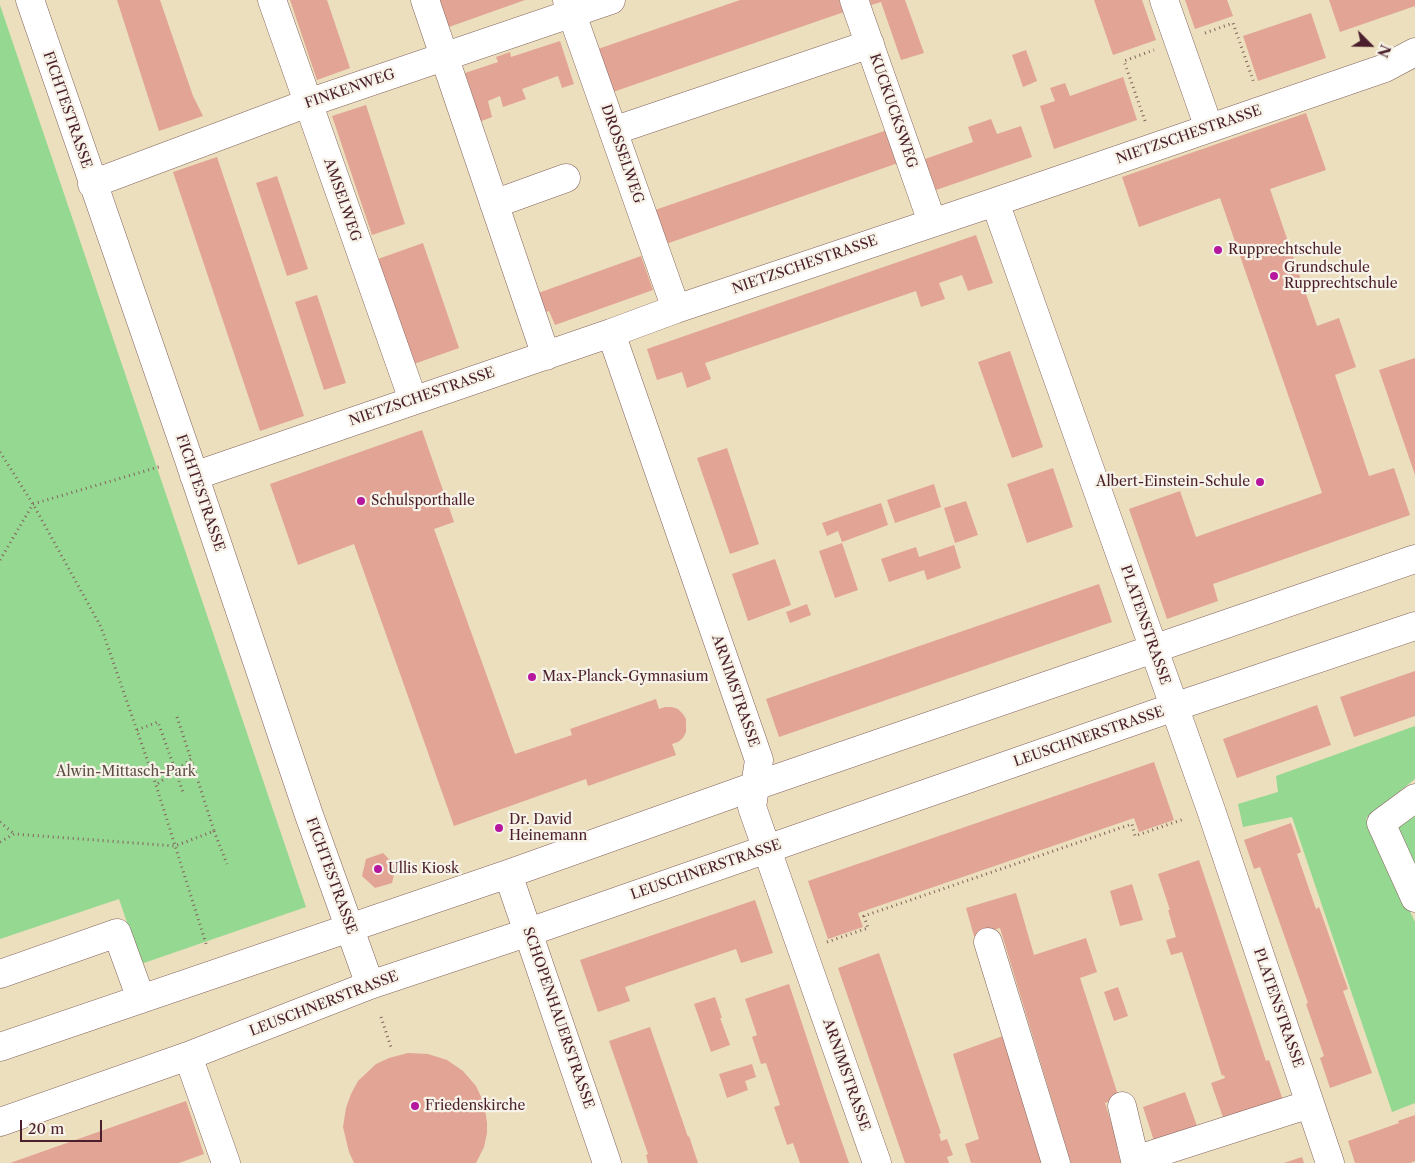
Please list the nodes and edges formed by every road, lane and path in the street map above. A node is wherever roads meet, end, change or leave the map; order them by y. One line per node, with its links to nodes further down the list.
1 (30, 0): 15 (street, FICHTESTRASSE)
2 (272, 0): 11 (street, AMSELWEG)
3 (425, 0): 10 (street)
4 (611, 0): 7 (street, FINKENWEG)
5 (854, 0): 8 (street, KUCKUCKSWEG)
6 (1164, 0): 12 (street)
7 (570, 7): 10 (street, FINKENWEG); 13 (street, DROSSELWEG)
8 (870, 44): 13 (street); 18 (street, KUCKUCKSWEG)
9 (1415, 52): 12 (street, NIETZSCHESTRASSE)
10 (444, 56): 11 (street, FINKENWEG); 17 (street)
11 (308, 103): 15 (street, FINKENWEG); 22 (street, AMSELWEG)
12 (1209, 128): 16 (street, NIETZSCHESTRASSE)
13 (613, 131): 19 (street, DROSSELWEG)
14 (566, 178): 17 (street)
15 (92, 184): 24 (street, FICHTESTRASSE)
16 (995, 202): 18 (street, NIETZSCHESTRASSE); 29 (street, PLATENSTRASSE)
17 (494, 204): 21 (street)
18 (932, 222): 19 (street, NIETZSCHESTRASSE)
19 (676, 309): 20 (street, NIETZSCHESTRASSE)
20 (611, 333): 21 (street, NIETZSCHESTRASSE); 36 (street, ARNIMSTRASSE)
21 (546, 356): 22 (street, NIETZSCHESTRASSE)
22 (413, 400): 24 (street, NIETZSCHESTRASSE)
23 (0, 452): 25 (path)
24 (191, 467): 25 (path); 49 (street, FICHTESTRASSE)
25 (33, 504): 27 (path); 32 (path)
26 (1415, 559): 29 (street)
27 (0, 560)
28 (1415, 626): 30 (street, LEUSCHNERSTRASSE)
29 (1153, 650): 30 (street, PLATENSTRASSE); 36 (street)
30 (1174, 708): 39 (street, PLATENSTRASSE); 45 (street, LEUSCHNERSTRASSE)
31 (177, 717): 33 (path)
32 (137, 730): 34 (path); 35 (path)
33 (191, 759): 34 (path); 41 (path)
34 (176, 771): 35 (path); 37 (path)
35 (156, 785): 44 (path)
36 (755, 786): 45 (street, ARNIMSTRASSE); 47 (street)
37 (184, 795)
38 (1415, 798): 48 (street)
39 (1211, 810): 52 (path); 61 (street, PLATENSTRASSE)
40 (0, 822): 42 (path)
41 (214, 831): 44 (path); 46 (path)
42 (14, 834): 43 (path); 44 (path)
43 (0, 842)
44 (175, 846): 53 (path)
45 (767, 848): 50 (street, LEUSCHNERSTRASSE); 52 (street, ARNIMSTRASSE)
46 (227, 864)
47 (508, 874): 49 (street); 50 (street, SCHOPENHAUERSTRASSE)
48 (1415, 898)
49 (350, 928): 53 (street); 55 (street, FICHTESTRASSE)
50 (529, 932): 55 (street, LEUSCHNERSTRASSE); 65 (street, SCHOPENHAUERSTRASSE)
51 (988, 942): 67 (street)
52 (803, 950): 66 (street, ARNIMSTRASSE)
53 (216, 973): 56 (street)
54 (0, 974): 56 (street)
55 (370, 985): 60 (street, LEUSCHNERSTRASSE)
56 (140, 999): 58 (street)
57 (381, 1017): 59 (path)
58 (0, 1047)
59 (391, 1047)
60 (188, 1056): 63 (street, LEUSCHNERSTRASSE); 64 (street)
61 (1310, 1104): 62 (street); 68 (street, PLATENSTRASSE)
62 (1122, 1106)
63 (0, 1122)
64 (219, 1161)
65 (607, 1163)
66 (877, 1163)
67 (1056, 1163)
68 (1330, 1163)

